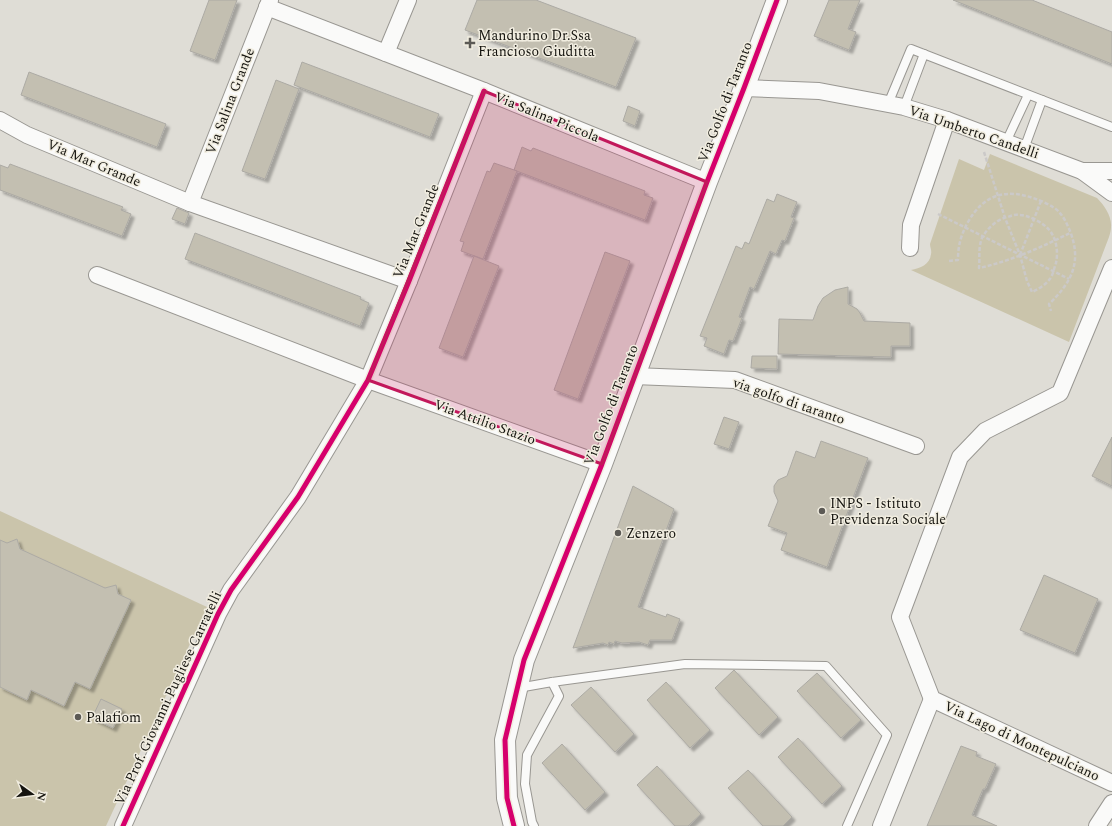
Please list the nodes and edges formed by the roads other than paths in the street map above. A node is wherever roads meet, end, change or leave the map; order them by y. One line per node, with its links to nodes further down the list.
1 (408, 0): 4 (street)
2 (774, 1): 6 (street, Via Golfo di Taranto)
3 (268, 4): 4 (street, Via Salina Piccola); 20 (street, Via Salina Grande)
4 (386, 53): 7 (street, Via Salina Piccola)
5 (924, 54): 8 (lane); 10 (lane); 10 (lane)
6 (744, 88): 10 (street, Via Umberto Candelli); 18 (street, Via Golfo di Taranto)
7 (484, 91): 18 (street, Via Salina Piccola); 24 (street, Via Mar Grande)
8 (1028, 95): 9 (lane); 14 (lane)
9 (1042, 100): 13 (lane); 15 (lane)
10 (896, 106): 12 (street, Via Umberto Candelli)
11 (0, 120): 20 (street, Via Mar Grande)
12 (947, 120): 14 (street, Via Umberto Candelli); 21 (street)
13 (1112, 127)
14 (1006, 142): 15 (street, Via Umberto Candelli)
15 (1024, 149): 16 (street, Via Umberto Candelli)
16 (1082, 171): 17 (street, Via Umberto Candelli); 19 (street, Via Umberto Candelli)
17 (1112, 171)
18 (707, 182): 25 (street, Via Golfo di Taranto)
19 (1112, 194)
20 (190, 203): 24 (street, Via Mar Grande)
21 (910, 248)
22 (1112, 268): 31 (street, Via Lago di Montepulciano)
23 (97, 275): 26 (street)
24 (410, 281): 26 (street, Via Mar Grande)
25 (634, 376): 27 (street, via golfo di taranto); 28 (street, Via Golfo di Taranto)
26 (368, 380): 28 (street, Via Attilio Stazio); 34 (street, Via Prof. Giovanni Pugliese Carratelli)
27 (916, 446)
28 (602, 464): 30 (street, Via Golfo di Taranto)
29 (552, 682): 30 (lane); 36 (lane); 37 (lane)
30 (517, 688): 35 (street, Via Golfo di Taranto)
31 (932, 699): 32 (street, Via Lago di Montepulciano); 38 (street, Via Lago di Montepulciano)
32 (1112, 783)
33 (1112, 803): 39 (street)
34 (123, 826)
35 (514, 826)
36 (534, 826)
37 (848, 826)
38 (881, 826)
39 (1097, 826)

